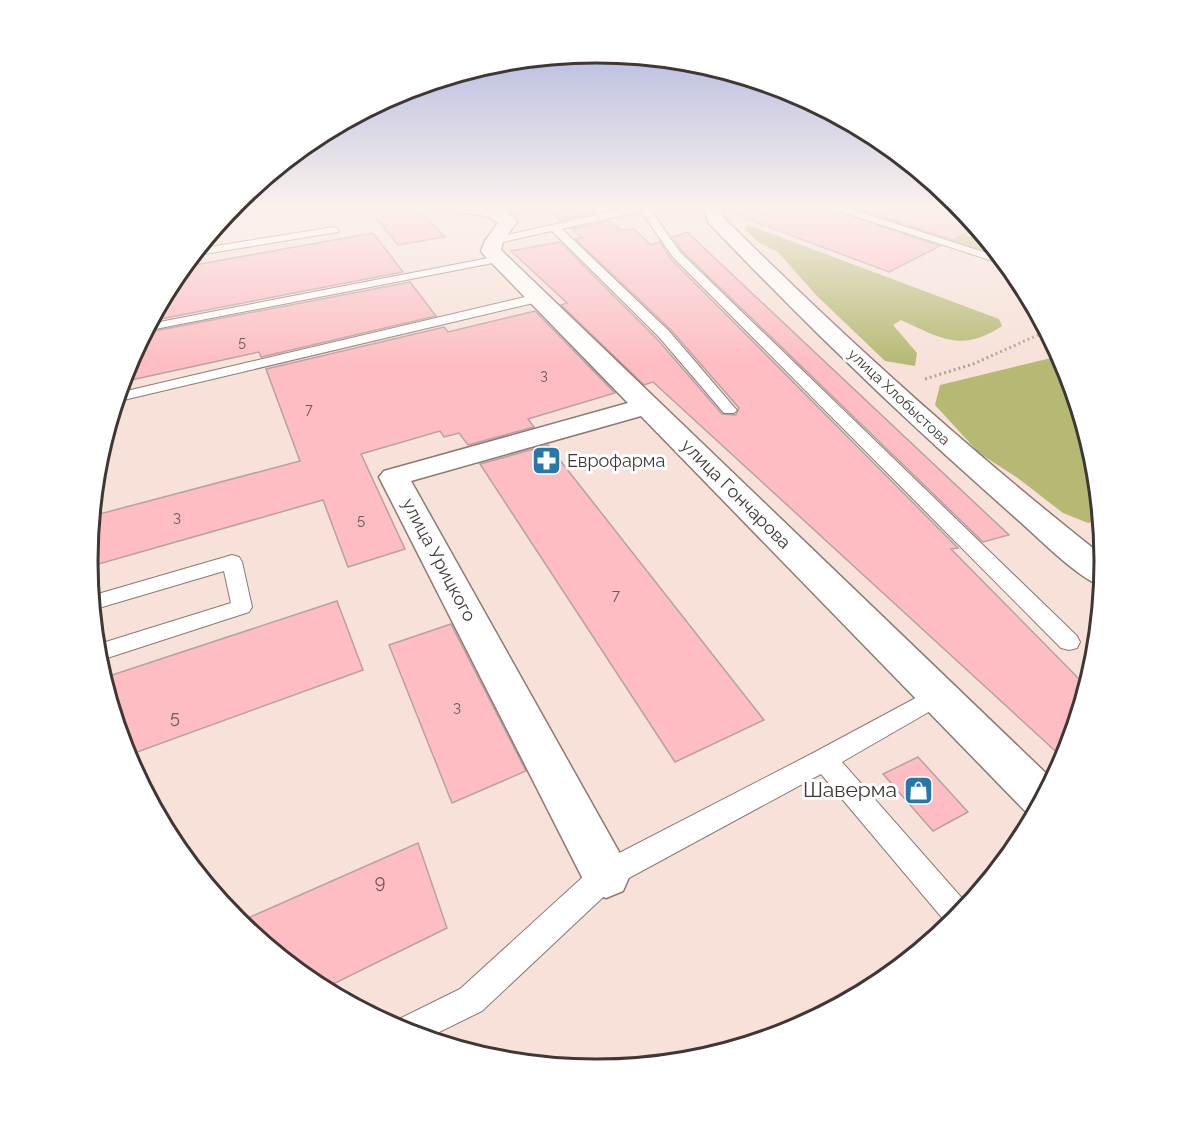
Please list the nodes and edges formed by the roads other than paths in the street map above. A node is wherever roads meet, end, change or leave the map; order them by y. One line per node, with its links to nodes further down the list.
1 (459, 258): 7 (lane)
2 (503, 258): 6 (street, улица Гончарова)
3 (588, 258): 10 (lane)
4 (680, 258): 13 (lane)
5 (753, 258): 11 (street, улица Хлобыстова)
6 (538, 298): 8 (lane); 9 (street, улица Гончарова)
7 (157, 326)
8 (126, 396)
9 (647, 406): 15 (street, улица Гончарова); 18 (street, улица Урицкого)
10 (729, 410)
11 (1094, 567)
12 (100, 601): 14 (lane)
13 (1069, 642)
14 (106, 650)
15 (938, 695): 16 (lane); 17 (street, улица Гончарова)
16 (824, 760): 18 (lane); 19 (lane)
17 (1036, 793)
18 (606, 875): 20 (lane)
19 (952, 908)
20 (418, 1026)

